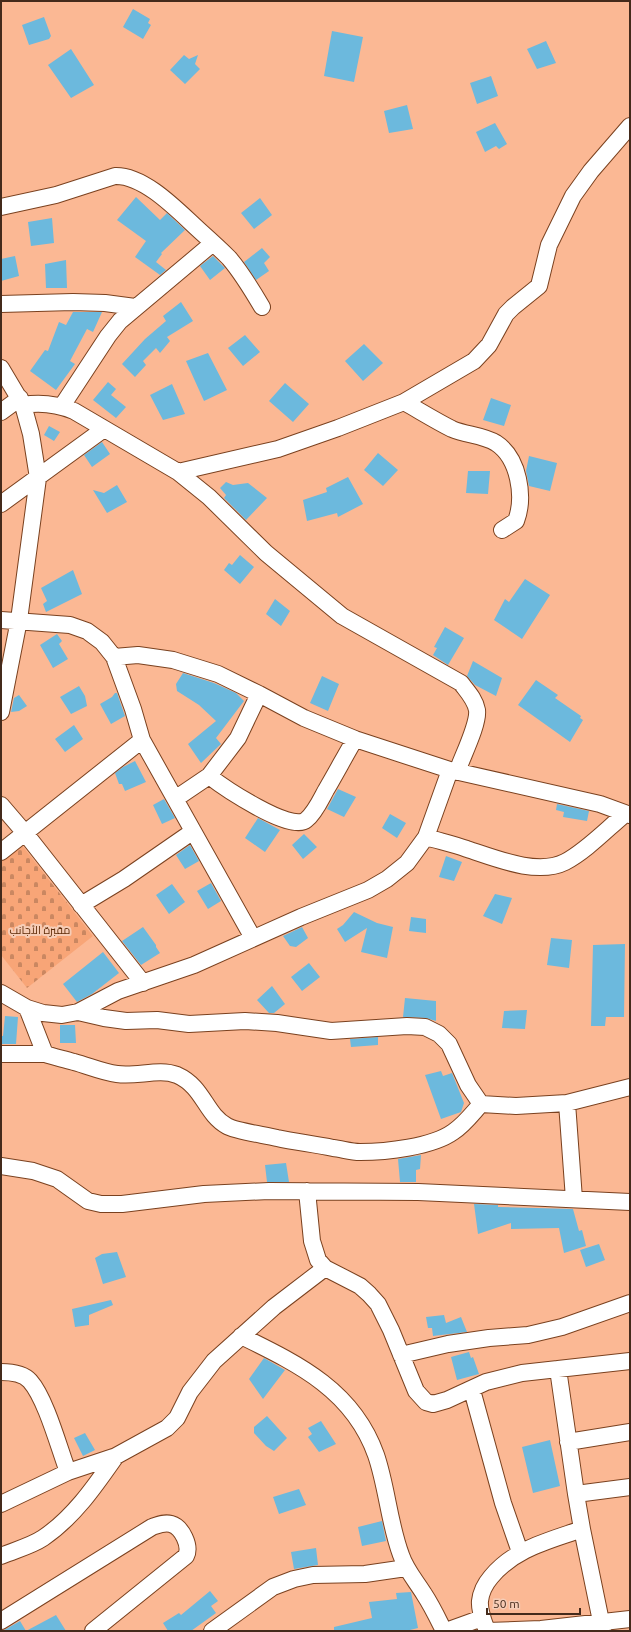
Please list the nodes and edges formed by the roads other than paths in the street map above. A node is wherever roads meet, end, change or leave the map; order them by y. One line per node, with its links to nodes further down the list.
1 (630, 126): 9 (street)
2 (1, 207): 3 (street)
3 (213, 243): 5 (street); 6 (street)
4 (1, 304): 5 (street)
5 (135, 307): 10 (street)
6 (262, 307)
7 (1, 368): 8 (street)
8 (21, 401): 10 (street); 11 (street); 14 (street)
9 (404, 402): 13 (street); 16 (street)
10 (62, 406): 12 (street)
11 (1, 412)
12 (104, 429): 13 (street); 14 (street)
13 (178, 472): 25 (street)
14 (38, 478): 15 (street); 18 (street)
15 (1, 504)
16 (502, 530)
17 (1, 620): 18 (street)
18 (19, 620): 19 (street); 20 (street)
19 (114, 657): 21 (street); 24 (street)
20 (5, 677): 22 (street)
21 (259, 694): 23 (street); 26 (street)
22 (1, 712)
23 (355, 739): 25 (street); 26 (street)
24 (142, 740): 27 (street); 31 (street)
25 (453, 771): 29 (street); 32 (street)
26 (209, 776): 27 (street)
27 (175, 799): 30 (street)
28 (1, 805): 31 (street)
29 (627, 814): 32 (street)
30 (192, 832): 34 (street); 35 (street)
31 (25, 833): 33 (street); 34 (street)
32 (426, 837): 35 (street)
33 (1, 852)
34 (81, 904): 36 (street)
35 (253, 938): 36 (street)
36 (143, 983): 39 (street)
37 (1, 994): 38 (street)
38 (27, 1008): 39 (street); 41 (street)
39 (78, 1012): 44 (street)
40 (1, 1054): 41 (street)
41 (45, 1054): 44 (street)
42 (630, 1088): 43 (street)
43 (567, 1103): 44 (street); 47 (street)
44 (481, 1104)
45 (1, 1166): 46 (street)
46 (307, 1191): 47 (street); 49 (street)
47 (574, 1199): 48 (street)
48 (630, 1202)
49 (325, 1268): 51 (street); 52 (street)
50 (630, 1303): 52 (street)
51 (241, 1336): 59 (street); 67 (street)
52 (401, 1355): 56 (street)
53 (630, 1361): 54 (street)
54 (558, 1369): 56 (street); 58 (street)
55 (1, 1372): 60 (street)
56 (472, 1390): 65 (street)
57 (630, 1432): 58 (street)
58 (568, 1442): 62 (street)
59 (116, 1456): 60 (street); 66 (street)
60 (68, 1472): 63 (street)
61 (630, 1487): 62 (street)
62 (576, 1494): 64 (street)
63 (1, 1504)
64 (582, 1529): 65 (street); 71 (street)
65 (520, 1552): 70 (street)
66 (1, 1556)
67 (406, 1568): 73 (street); 74 (street)
68 (630, 1619): 71 (street)
69 (1, 1621): 72 (street)
70 (486, 1627): 71 (street); 74 (street)
71 (602, 1627)
72 (93, 1631)
73 (212, 1631)
74 (445, 1631)

